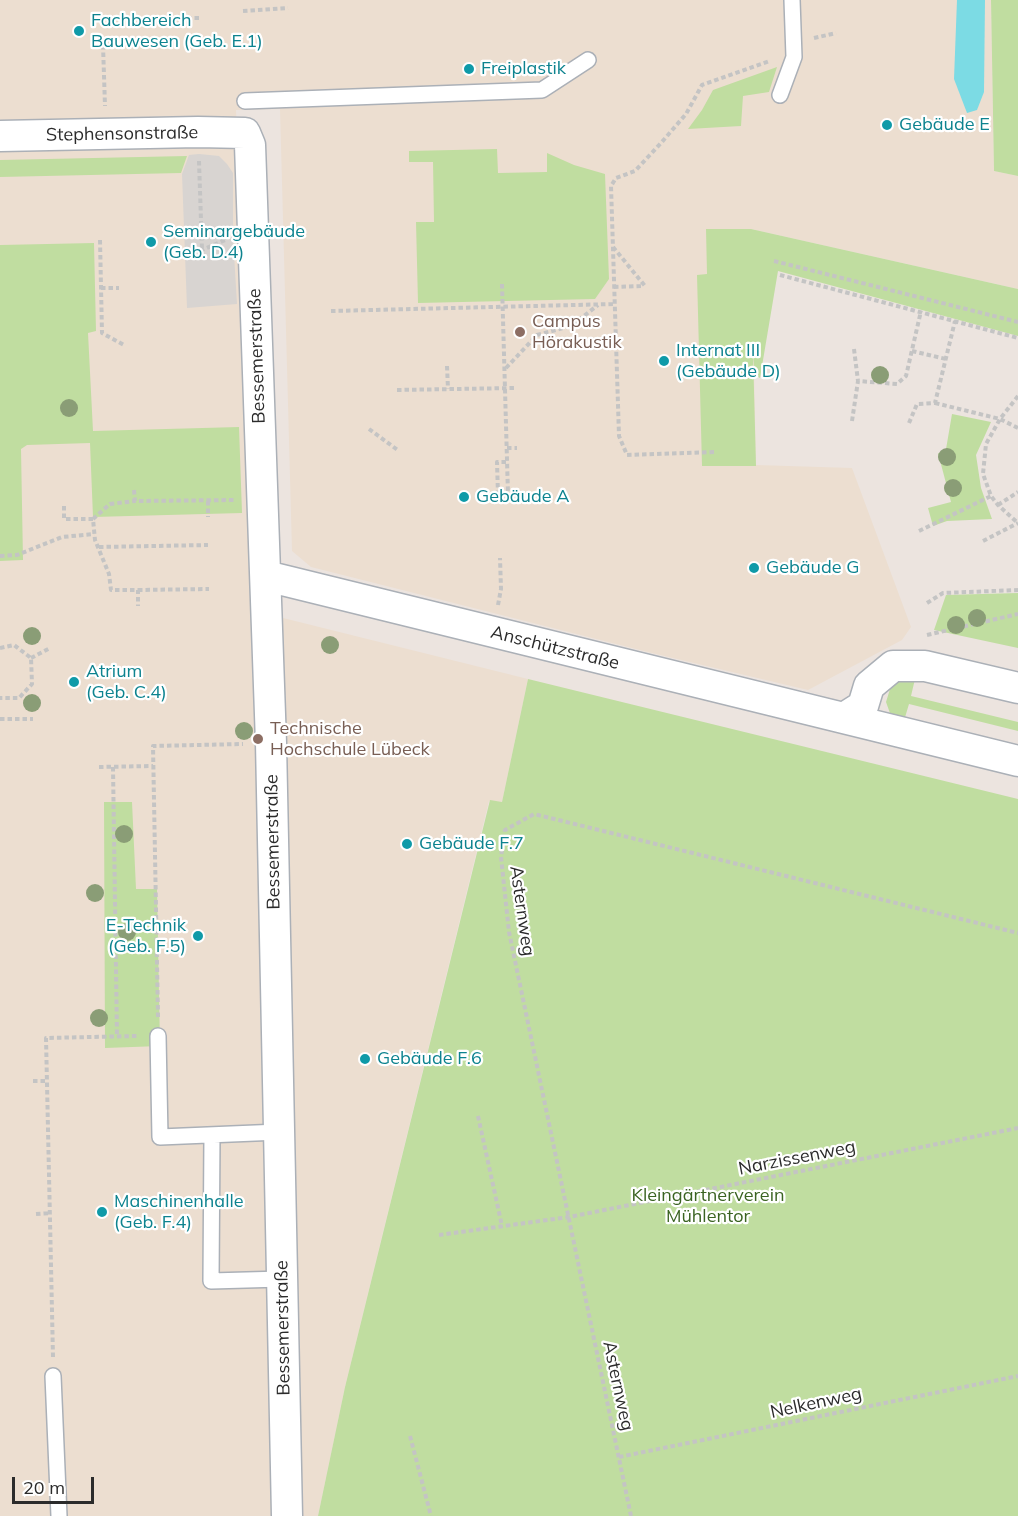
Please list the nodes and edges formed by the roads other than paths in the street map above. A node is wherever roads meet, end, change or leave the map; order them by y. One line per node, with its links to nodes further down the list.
1 (792, 0): 3 (lane)
2 (588, 60): 4 (lane)
3 (780, 95)
4 (245, 101)
5 (245, 133): 6 (street, Stephensonstraße); 7 (street, Bessemerstraße)
6 (0, 136)
7 (266, 576): 9 (street, Anschützstraße); 12 (street, Bessemerstraße)
8 (1018, 688): 9 (street)
9 (844, 718): 10 (street, Anschützstraße)
10 (1018, 761)
11 (158, 1036): 13 (lane)
12 (279, 1132): 13 (lane); 14 (street, Bessemerstraße)
13 (212, 1135): 14 (lane)
14 (282, 1279): 17 (street, Bessemerstraße)
15 (53, 1376): 16 (lane)
16 (59, 1516)
17 (287, 1516)

